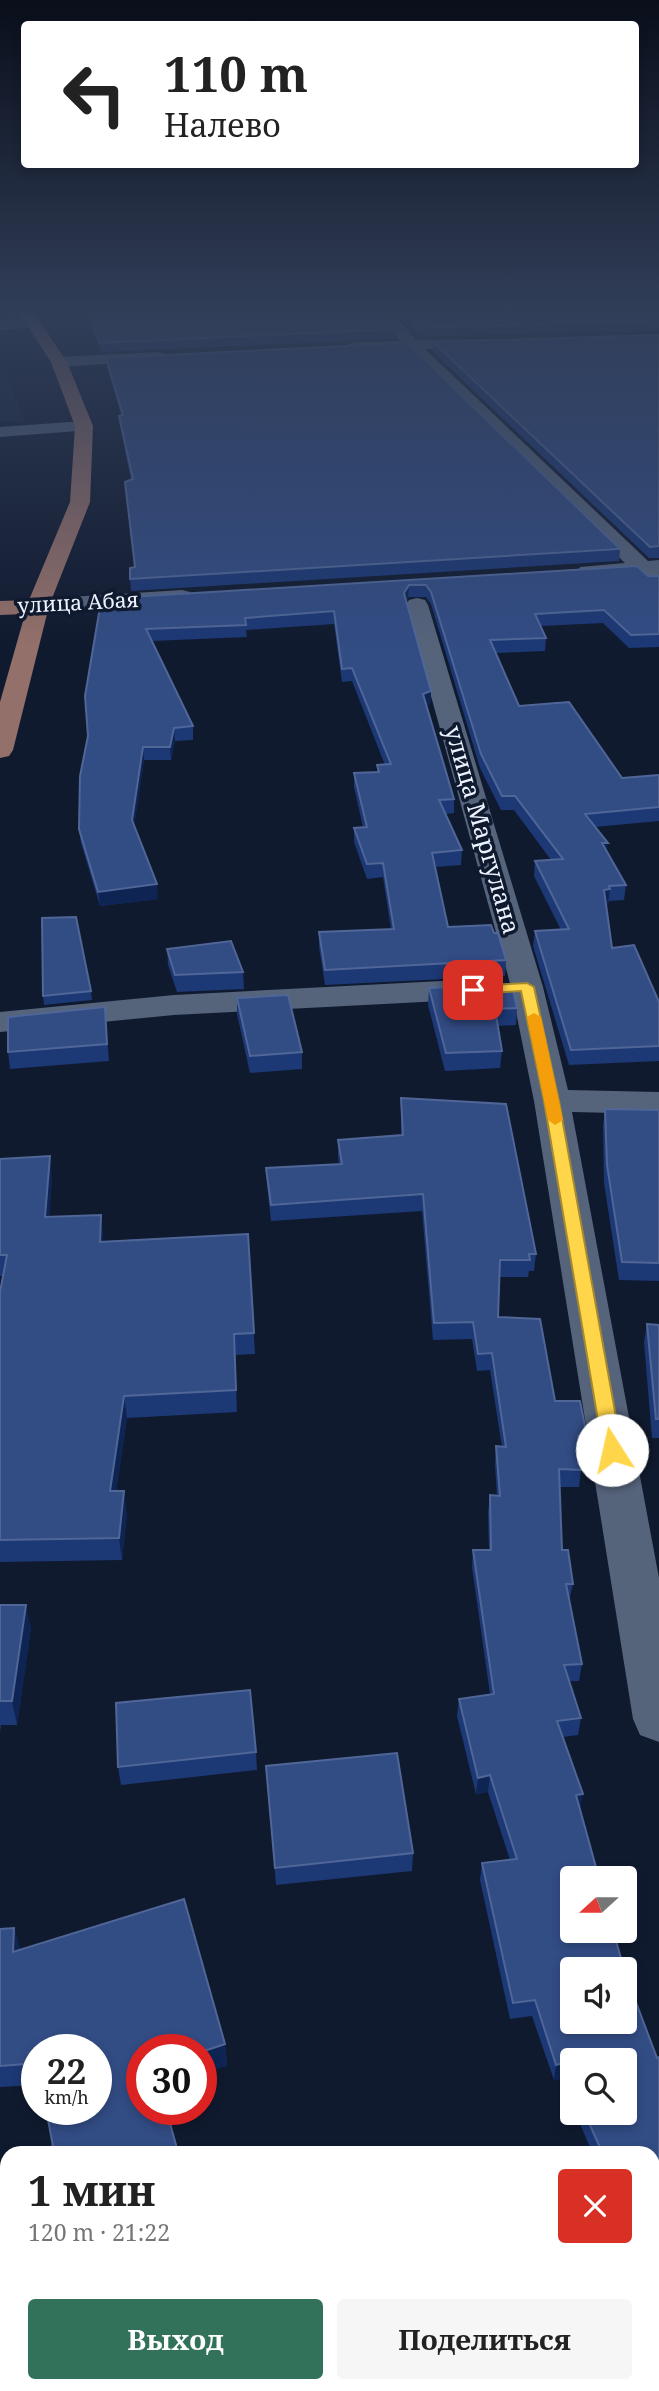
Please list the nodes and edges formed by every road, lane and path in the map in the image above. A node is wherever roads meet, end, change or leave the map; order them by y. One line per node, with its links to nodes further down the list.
1 (498, 425): 4 (street)
2 (85, 426): 3 (street); 9 (main road)
3 (0, 432)
4 (651, 567): 5 (street); 6 (street)
5 (560, 573)
6 (659, 584)
7 (203, 596): 9 (street, улица Абая)
8 (417, 605): 12 (street, улица Маргулана)
9 (38, 606): 10 (main road, улица Абая); 11 (main road)
10 (0, 608)
11 (0, 750)
12 (527, 987): 13 (street); 14 (street, улица Маргулана)
13 (0, 1022)
14 (552, 1101): 15 (street); 16 (street, улица Маргулана)
15 (659, 1103)
16 (659, 1719)

